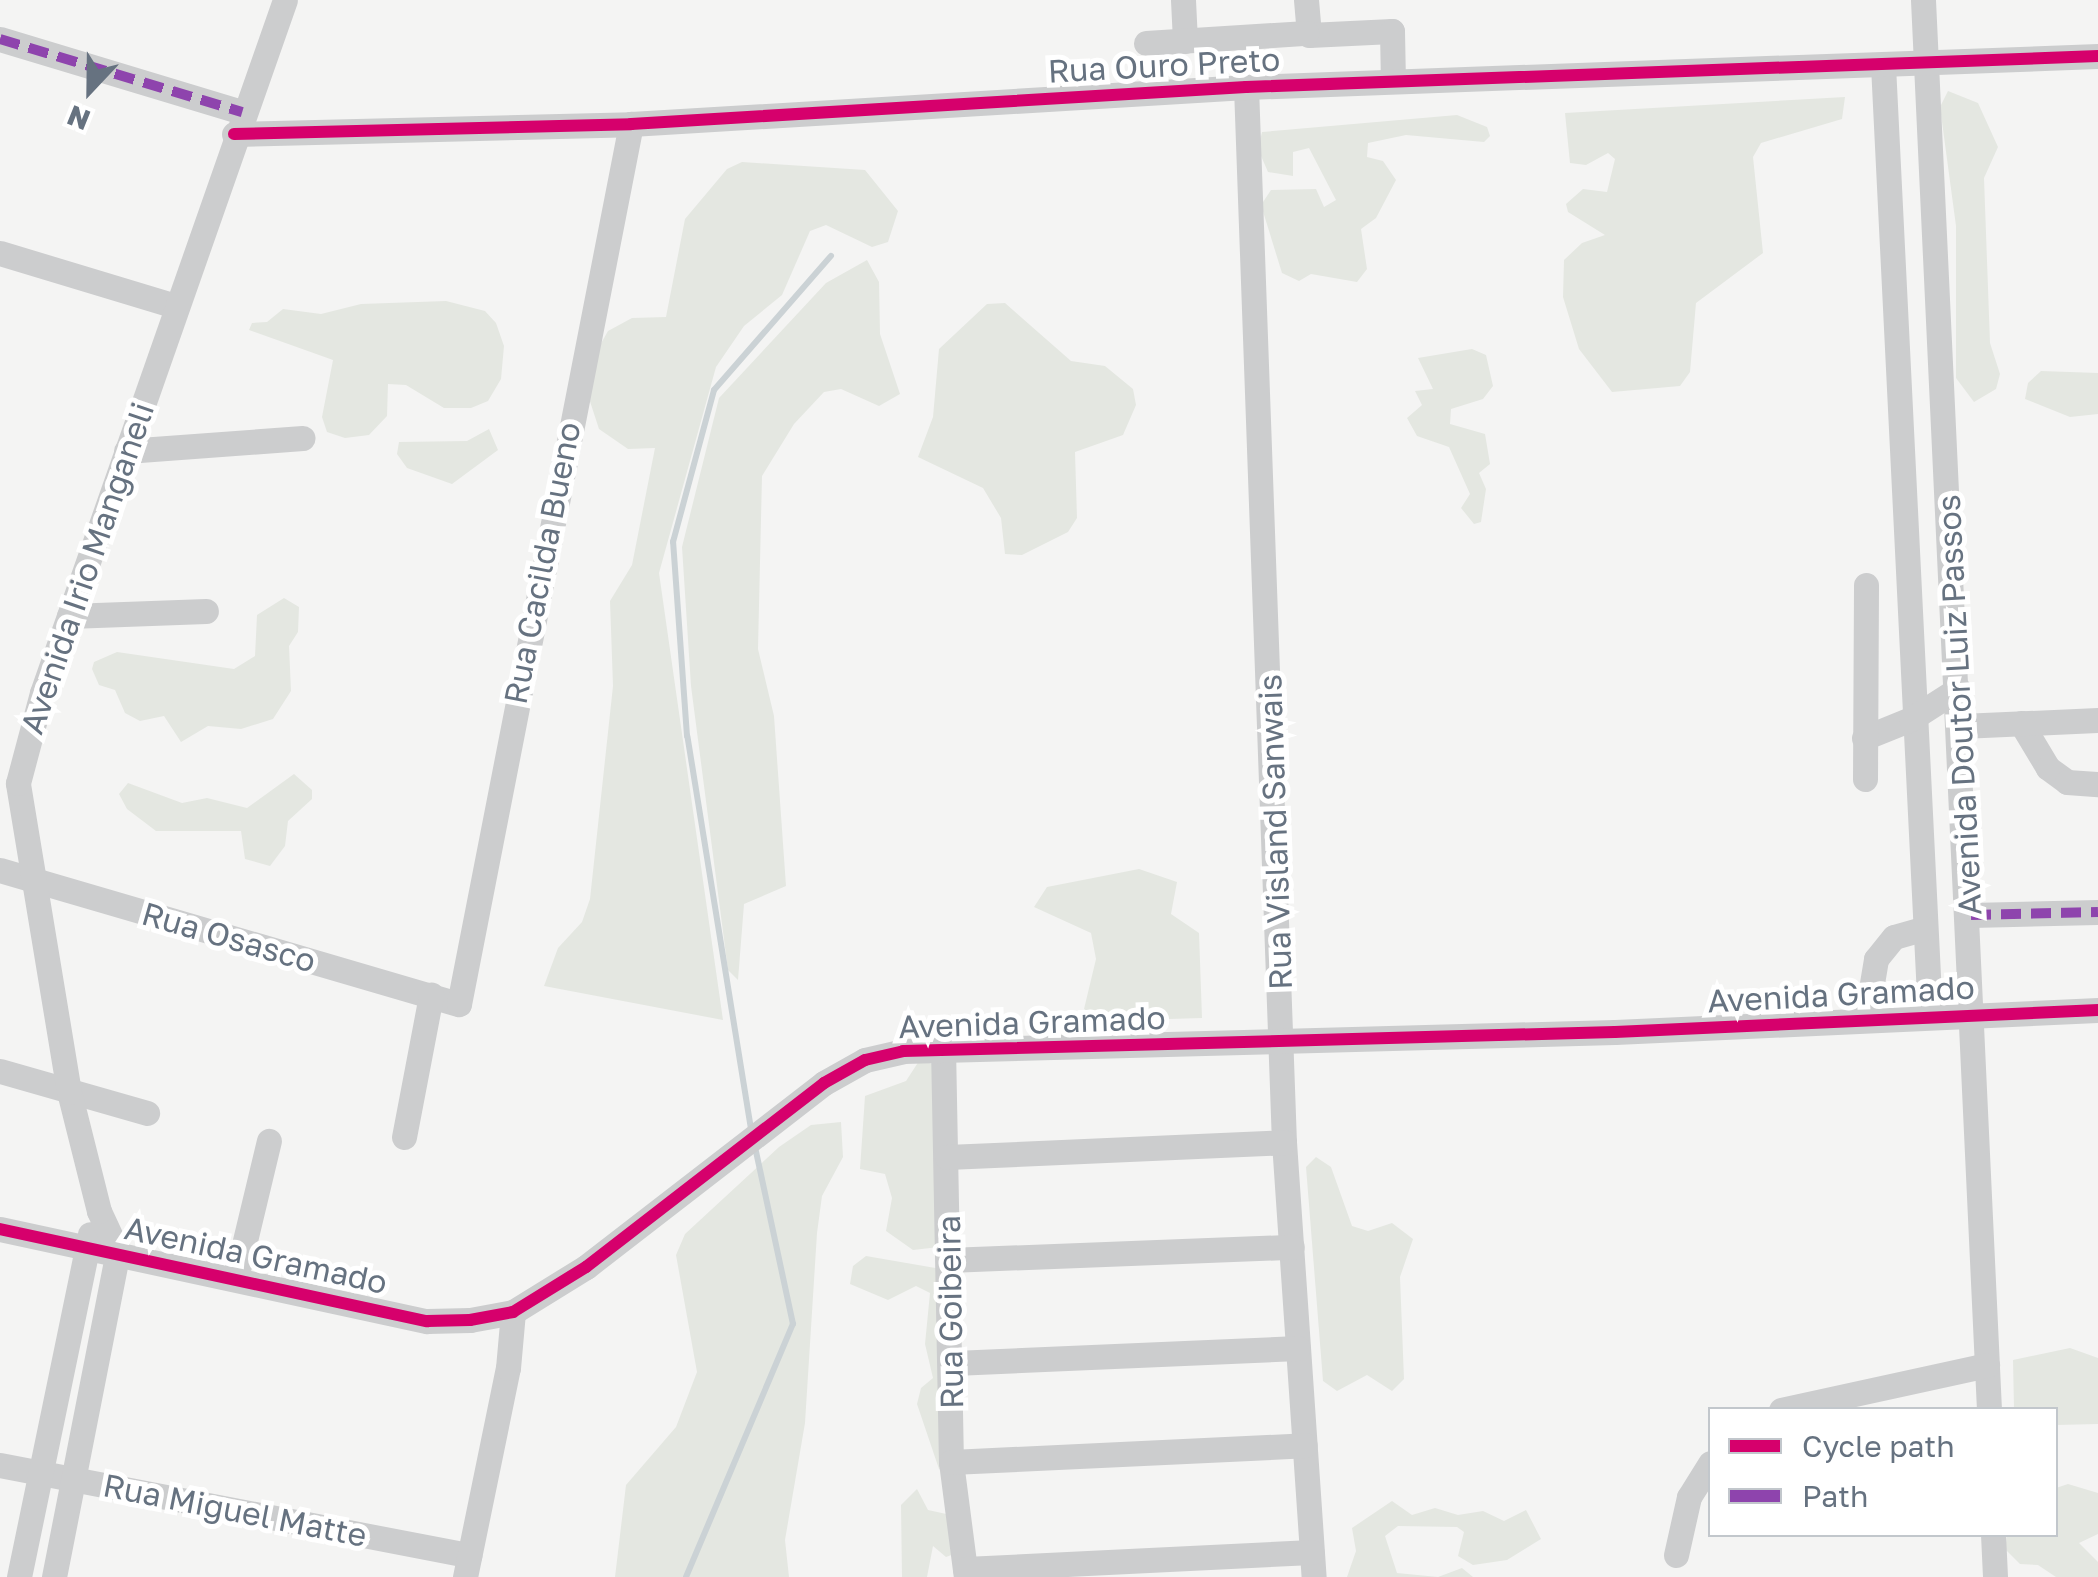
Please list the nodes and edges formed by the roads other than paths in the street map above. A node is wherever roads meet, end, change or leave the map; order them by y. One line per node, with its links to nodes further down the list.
1 (285, 0): 14 (street, Avenida Irio Manganeli)
2 (1184, 0): 7 (street)
3 (1306, 0): 5 (street)
4 (1923, 0): 10 (street, Avenida Doutor Luiz Passos)
5 (1307, 34): 7 (street); 12 (street)
6 (0, 39): 14 (street, Rua Ouro Preto)
7 (1186, 41): 8 (street)
8 (1146, 43)
9 (2098, 56): 10 (street, Rua Ouro Preto)
10 (1926, 63): 11 (street, Rua Ouro Preto); 23 (street, Avenida Doutor Luiz Passos)
11 (1883, 64): 12 (street, Rua Ouro Preto); 24 (street)
12 (1393, 82): 13 (street, Rua Ouro Preto)
13 (1246, 87): 15 (street, Rua Ouro Preto); 42 (street, Rua Visland Sanwais)
14 (238, 123): 15 (street, Rua Ouro Preto); 17 (street, Avenida Irio Manganeli)
15 (631, 124): 37 (street, Rua Cacilda Bueno)
16 (0, 254): 17 (street)
17 (176, 306): 19 (street, Avenida Irio Manganeli)
18 (303, 438): 19 (street)
19 (126, 451): 22 (street, Avenida Irio Manganeli)
20 (1866, 585): 28 (street)
21 (206, 611): 22 (street)
22 (69, 616): 32 (street, Avenida Irio Manganeli)
23 (1958, 688): 24 (street); 27 (street, Avenida Doutor Luiz Passos)
24 (1912, 719): 28 (street); 35 (street)
25 (2098, 720): 26 (street)
26 (2020, 724): 27 (street); 30 (street)
27 (1961, 726): 34 (street, Avenida Doutor Luiz Passos)
28 (1864, 738): 29 (street)
29 (1864, 779)
30 (2098, 784)
31 (0, 870): 32 (street, Rua Osasco)
32 (32, 880): 36 (street, Rua Osasco); 45 (street, Avenida Irio Manganeli)
33 (2098, 912): 34 (street)
34 (1971, 916): 39 (street, Avenida Doutor Luiz Passos)
35 (1925, 928): 40 (street); 41 (street)
36 (431, 996): 37 (street, Rua Osasco); 47 (street)
37 (459, 1004)
38 (2098, 1010): 39 (street, Avenida Gramado)
39 (1975, 1015): 40 (street, Avenida Gramado); 61 (street, Avenida Doutor Luiz Passos)
40 (1930, 1016): 41 (street, Avenida Gramado)
41 (1866, 1019): 42 (street, Avenida Gramado)
42 (1284, 1041): 43 (street, Avenida Gramado); 49 (street, Rua Visland Sanwais)
43 (943, 1047): 50 (street, Rua Goibeira); 58 (street, Avenida Gramado)
44 (0, 1070): 45 (street)
45 (70, 1092): 46 (street); 51 (street, Avenida Irio Manganeli)
46 (146, 1113)
47 (404, 1137)
48 (269, 1141): 57 (street)
49 (1284, 1142): 50 (street); 54 (street, Rua Visland Sanwais)
50 (948, 1157): 56 (street, Rua Goibeira)
51 (99, 1211): 53 (street); 55 (street, Avenida Irio Manganeli)
52 (0, 1228): 53 (street, Avenida Gramado)
53 (86, 1247): 55 (street, Avenida Gramado); 68 (street)
54 (1292, 1247): 56 (street); 59 (street, Rua Visland Sanwais)
55 (118, 1252): 57 (street, Avenida Gramado); 69 (street)
56 (948, 1260): 60 (street, Rua Goibeira)
57 (236, 1278): 58 (street, Avenida Gramado)
58 (513, 1312): 73 (street)
59 (1298, 1348): 60 (street); 64 (street, Rua Visland Sanwais)
60 (954, 1363): 65 (street, Rua Goibeira)
61 (1988, 1365): 62 (street); 63 (street, Avenida Doutor Luiz Passos)
62 (1795, 1407)
63 (1989, 1407)
64 (1306, 1446): 65 (street); 72 (street, Rua Visland Sanwais)
65 (951, 1462): 74 (street, Rua Goibeira)
66 (0, 1465): 68 (street, Rua Miguel Matte)
67 (1708, 1466): 71 (street)
68 (40, 1474): 69 (street, Rua Miguel Matte); 75 (street)
69 (77, 1480): 73 (street, Rua Miguel Matte); 76 (street)
70 (1994, 1537): 77 (street)
71 (1676, 1555)
72 (1313, 1564): 74 (street)
73 (467, 1566)
74 (966, 1573)
75 (19, 1577)
76 (54, 1577)
77 (1995, 1577)

